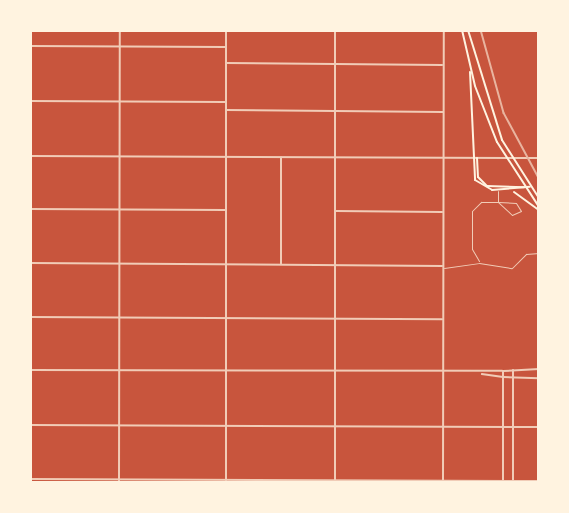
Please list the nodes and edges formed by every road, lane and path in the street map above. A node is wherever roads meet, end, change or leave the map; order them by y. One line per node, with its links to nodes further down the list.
1 (120, 30): 8 (street)
2 (226, 30): 9 (street)
3 (335, 30): 11 (street)
4 (444, 30): 12 (street)
5 (462, 30): 13 (main road)
6 (468, 30): 29 (main road)
7 (30, 46): 8 (street)
8 (120, 46): 9 (street); 15 (street)
9 (226, 47): 10 (street)
10 (226, 63): 11 (street); 16 (street)
11 (335, 64): 12 (street); 18 (street)
12 (443, 64): 19 (street)
13 (470, 66): 26 (main road); 30 (main road)
14 (30, 101): 15 (street)
15 (120, 101): 16 (street); 21 (street)
16 (226, 102): 17 (street)
17 (226, 110): 18 (street); 22 (street)
18 (335, 111): 19 (street); 24 (street)
19 (444, 112): 25 (street)
20 (30, 156): 21 (street)
21 (120, 156): 22 (street); 37 (street)
22 (226, 156): 23 (street); 38 (street)
23 (281, 157): 24 (street); 47 (street)
24 (335, 157): 25 (street); 39 (street)
25 (443, 158): 26 (street); 40 (street)
26 (472, 158): 27 (street); 31 (main road)
27 (477, 158): 28 (street); 31 (main road)
28 (538, 158)
29 (530, 186): 30 (main road); 33 (main road)
30 (525, 188): 31 (main road); 32 (main road); 36 (main road)
31 (498, 189): 32 (main road); 34 (lane)
32 (512, 190): 36 (main road)
33 (539, 198)
34 (498, 202): 34 (lane); 44 (lane)
35 (30, 209): 37 (street)
36 (539, 209)
37 (119, 210): 38 (street); 45 (street)
38 (226, 210): 46 (street)
39 (335, 211): 40 (street); 48 (street)
40 (443, 212): 49 (street)
41 (539, 250): 42 (lane)
42 (538, 253): 44 (lane)
43 (30, 262): 45 (street)
44 (480, 262): 49 (lane)
45 (119, 263): 46 (street); 51 (street)
46 (226, 265): 47 (street); 52 (street)
47 (281, 265): 48 (street)
48 (335, 265): 49 (street); 53 (street)
49 (443, 267): 54 (street)
50 (30, 317): 51 (street)
51 (119, 317): 52 (street); 59 (street)
52 (226, 318): 53 (street); 60 (street)
53 (335, 318): 54 (street); 61 (street)
54 (443, 319): 62 (street)
55 (539, 369): 58 (street)
56 (30, 370): 59 (street)
57 (503, 370): 58 (street); 63 (street); 64 (street)
58 (513, 370): 65 (street)
59 (119, 372): 60 (street); 68 (street)
60 (226, 372): 61 (street); 69 (street)
61 (335, 372): 62 (street); 70 (street)
62 (443, 373): 63 (street); 71 (street)
63 (478, 373): 64 (street)
64 (503, 376): 65 (street); 73 (street)
65 (514, 378): 66 (street); 74 (street)
66 (539, 378)
67 (30, 425): 68 (street)
68 (119, 425): 69 (street); 76 (street)
69 (226, 426): 70 (street); 77 (street)
70 (335, 427): 71 (street); 79 (street)
71 (443, 427): 73 (street); 80 (street)
72 (539, 427): 74 (street)
73 (503, 428): 74 (street); 81 (street)
74 (514, 428): 82 (street)
75 (30, 479): 76 (street)
76 (119, 481): 77 (street)
77 (226, 481): 79 (street)
78 (539, 481): 82 (street)
79 (335, 482): 80 (street)
80 (443, 482): 81 (street)
81 (503, 482): 82 (street)
82 (513, 482)

